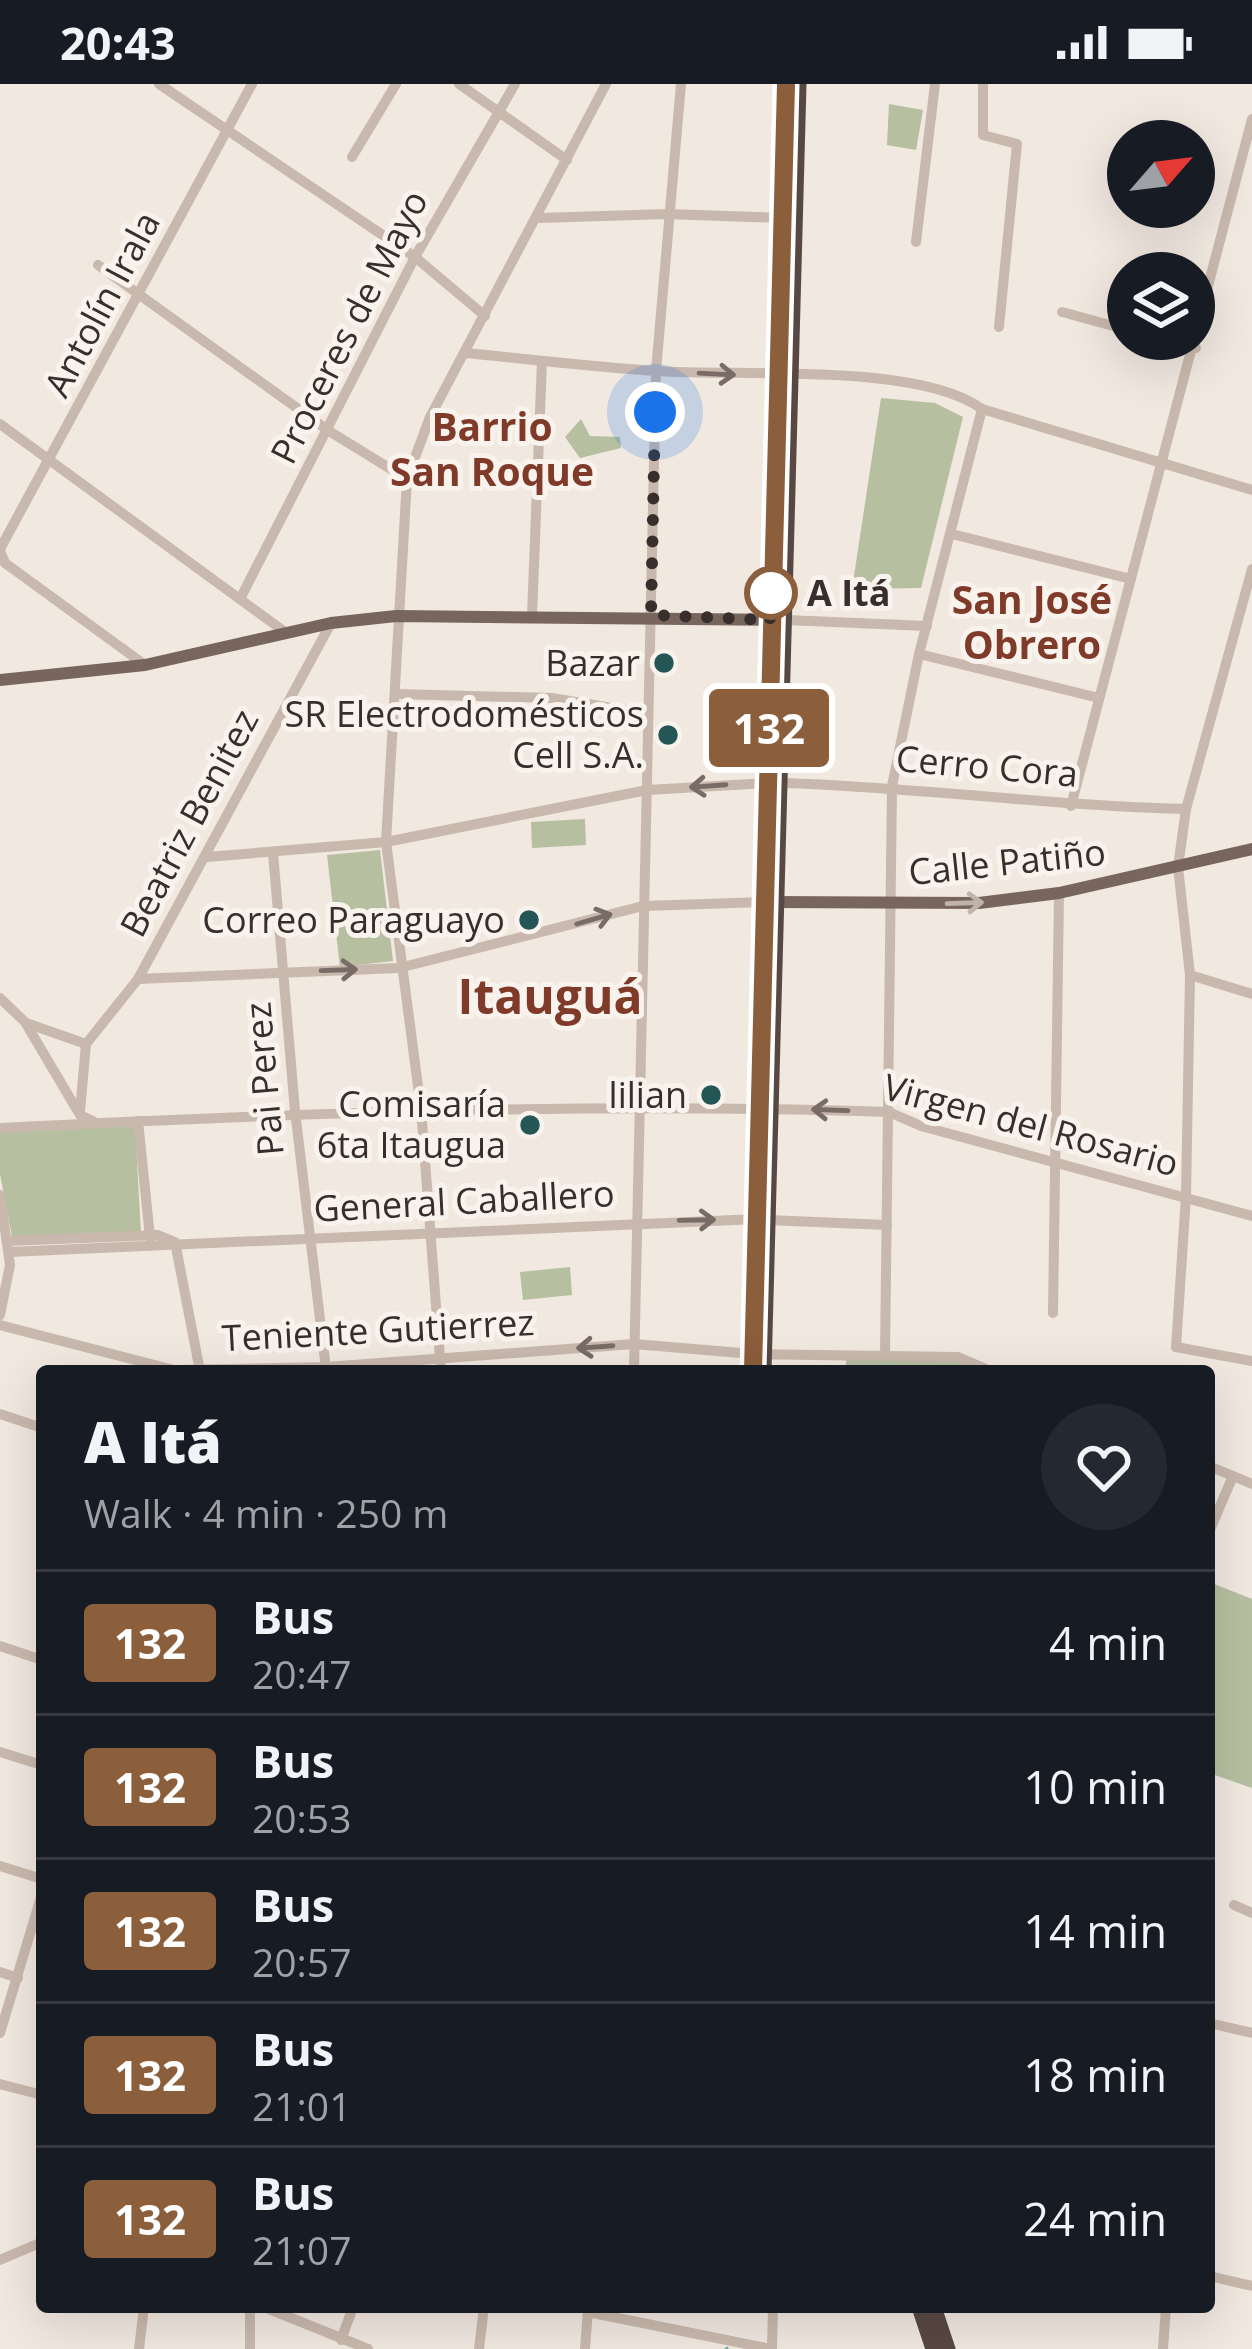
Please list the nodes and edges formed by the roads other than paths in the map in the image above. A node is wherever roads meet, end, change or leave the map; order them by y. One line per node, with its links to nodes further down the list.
1 (159, 84): 14 (street)
2 (252, 84): 14 (street, Antolín Irala)
3 (396, 84): 15 (street)
4 (459, 84): 12 (street)
5 (515, 84): 12 (street, Proceres de Mayo)
6 (606, 84): 16 (street)
7 (681, 84): 17 (street)
8 (785, 84): 19 (highway)
9 (799, 84): 33 (highway)
10 (935, 84): 20 (street)
11 (983, 84): 28 (street)
12 (500, 112): 16 (street); 21 (street, Proceres de Mayo)
13 (1252, 119): 23 (street)
14 (228, 131): 21 (street); 24 (street, Antolín Irala)
15 (352, 157)
16 (567, 160): 18 (street)
17 (667, 214): 18 (street); 19 (street); 32 (street)
18 (540, 218): 26 (street)
19 (782, 218): 33 (highway)
20 (916, 242)
21 (415, 257): 26 (street); 36 (street, Proceres de Mayo)
22 (98, 265): 24 (street)
23 (1215, 270)
24 (142, 295): 36 (street); 37 (street, Antolín Irala)
25 (1062, 312): 27 (street)
26 (485, 316): 29 (street)
27 (1107, 324)
28 (999, 326)
29 (465, 352): 31 (street); 39 (street)
30 (1193, 360): 38 (street)
31 (542, 361): 32 (street); 48 (street)
32 (656, 371): 33 (street, one-way to 33); 46 (street)
33 (786, 377): 34 (street); 49 (highway)
34 (982, 409): 38 (street); 41 (street)
35 (0, 424): 37 (street)
36 (329, 431): 39 (street); 45 (street, Proceres de Mayo)
37 (51, 460): 42 (street, Antolín Irala); 45 (street)
38 (1164, 464): 40 (street); 44 (street)
39 (407, 479): 47 (street)
40 (1252, 490)
41 (952, 534): 44 (street); 51 (street)
42 (0, 553): 54 (street)
43 (1252, 569): 63 (street)
44 (1131, 579): 57 (street)
45 (240, 599): 52 (street)
46 (651, 615): 48 (main road); 49 (main road); 58 (street)
47 (396, 616): 48 (main road); 50 (main road); 56 (street)
48 (532, 616)
49 (778, 620): 51 (street); 59 (highway)
50 (331, 622): 52 (main road); 67 (street, Beatriz Benitez)
51 (927, 626): 53 (street)
52 (285, 632): 54 (main road)
53 (919, 654): 57 (street); 60 (street)
54 (145, 665): 55 (main road)
55 (0, 680)
56 (396, 694): 58 (street); 64 (street)
57 (1099, 698): 62 (street)
58 (647, 714): 61 (street)
59 (776, 783): 60 (street, Cerro Cora); 61 (street, Cerro Cora, one-way to 61); 70 (highway)
60 (892, 786): 62 (street, Cerro Cora); 71 (street)
61 (647, 790): 64 (street, Cerro Cora); 72 (street)
62 (1070, 806): 63 (street, Cerro Cora)
63 (1186, 809): 68 (street)
64 (386, 842): 66 (street, Cerro Cora); 73 (street)
65 (1252, 849): 68 (main road, Calle Patiño)
66 (273, 853): 67 (street, Cerro Cora); 74 (street, Pai Perez)
67 (207, 857): 76 (street, Beatriz Benitez)
68 (1178, 866): 69 (main road, Calle Patiño); 75 (street)
69 (1060, 893): 71 (main road, Calle Patiño, one-way to 69); 90 (street)
70 (771, 902): 71 (main road, Calle Patiño); 72 (street); 82 (highway)
71 (893, 904): 85 (street)
72 (643, 905): 73 (street, one-way to 72); 81 (street)
73 (399, 968): 74 (street, one-way to 73); 83 (street)
74 (284, 972): 76 (street); 84 (street, Pai Perez)
75 (1190, 975): 77 (street); 92 (street)
76 (138, 979): 80 (street, Beatriz Benitez)
77 (1252, 994)
78 (0, 998): 79 (street)
79 (25, 1022): 80 (street); 86 (street)
80 (86, 1044): 86 (street)
81 (640, 1105): 82 (street, Virgen del Rosario); 83 (street, Virgen del Rosario); 95 (street)
82 (764, 1108): 85 (street, Virgen del Rosario, one-way to 82); 94 (highway)
83 (421, 1109): 84 (street, Virgen del Rosario); 97 (street)
84 (295, 1111): 87 (street, Virgen del Rosario); 99 (street, Pai Perez)
85 (889, 1112): 90 (street, Virgen del Rosario); 96 (street)
86 (80, 1114): 88 (street)
87 (141, 1121): 88 (street, Virgen del Rosario); 98 (street)
88 (96, 1123): 89 (street, Virgen del Rosario)
89 (0, 1128)
90 (1056, 1161): 92 (street, Virgen del Rosario); 102 (street)
91 (0, 1195): 101 (street)
92 (1186, 1196): 93 (street, Virgen del Rosario); 107 (street)
93 (1252, 1216)
94 (762, 1219): 95 (street, General Caballero, one-way to 94); 96 (street, General Caballero); 108 (highway)
95 (638, 1221): 97 (street, General Caballero); 105 (street)
96 (886, 1225): 106 (street)
97 (430, 1234): 99 (street, General Caballero); 112 (street)
98 (154, 1240): 100 (street, General Caballero); 101 (street, General Caballero)
99 (312, 1241): 100 (street, General Caballero); 111 (street, Pai Perez)
100 (175, 1242): 110 (street)
101 (8, 1246): 103 (street)
102 (1053, 1312)
103 (0, 1315)
104 (0, 1325): 109 (street, Teniente Gutierrez)
105 (634, 1344): 108 (street, Teniente Gutierrez); 112 (street, Teniente Gutierrez, one-way to 112); 113 (street)
106 (885, 1354): 108 (street, Teniente Gutierrez); 114 (street, Teniente Gutierrez)
107 (1252, 1361)
108 (759, 1363)
109 (139, 1365)
110 (199, 1365)
111 (327, 1365)
112 (441, 1365)
113 (634, 1365)
114 (977, 1365)
115 (0, 1414): 116 (street)
116 (36, 1426)
117 (1215, 1469): 118 (street)
118 (1232, 1476): 119 (street); 120 (street)
119 (1252, 1484)
120 (1215, 1517)
121 (0, 1646): 122 (street)
122 (36, 1658)
123 (0, 1752): 124 (street)
124 (36, 1764)
125 (0, 1866): 126 (street)
126 (36, 1878)
127 (1234, 1905): 128 (street)
128 (1252, 1912)
129 (36, 1915): 131 (street)
130 (0, 1972): 131 (street)
131 (18, 1978): 134 (street)
132 (1215, 2025): 133 (street)
133 (1252, 2032)
134 (0, 2033)
135 (0, 2084): 136 (street)
136 (36, 2093)
137 (36, 2245): 138 (street)
138 (0, 2260)
139 (1215, 2277): 140 (street)
140 (1252, 2286)
141 (143, 2313): 153 (street)
142 (250, 2313): 154 (street)
143 (278, 2313): 152 (street)
144 (351, 2313): 152 (street)
145 (483, 2313): 156 (street)
146 (588, 2313): 157 (street)
147 (606, 2313): 158 (street)
148 (773, 2313): 158 (street)
149 (921, 2313): 159 (highway)
150 (936, 2313): 160 (highway)
151 (1166, 2313): 161 (street)
152 (341, 2340): 155 (street)
153 (139, 2349)
154 (250, 2349)
155 (368, 2349)
156 (478, 2349)
157 (585, 2349)
158 (771, 2349)
159 (933, 2349)
160 (948, 2349)
161 (1163, 2349)

